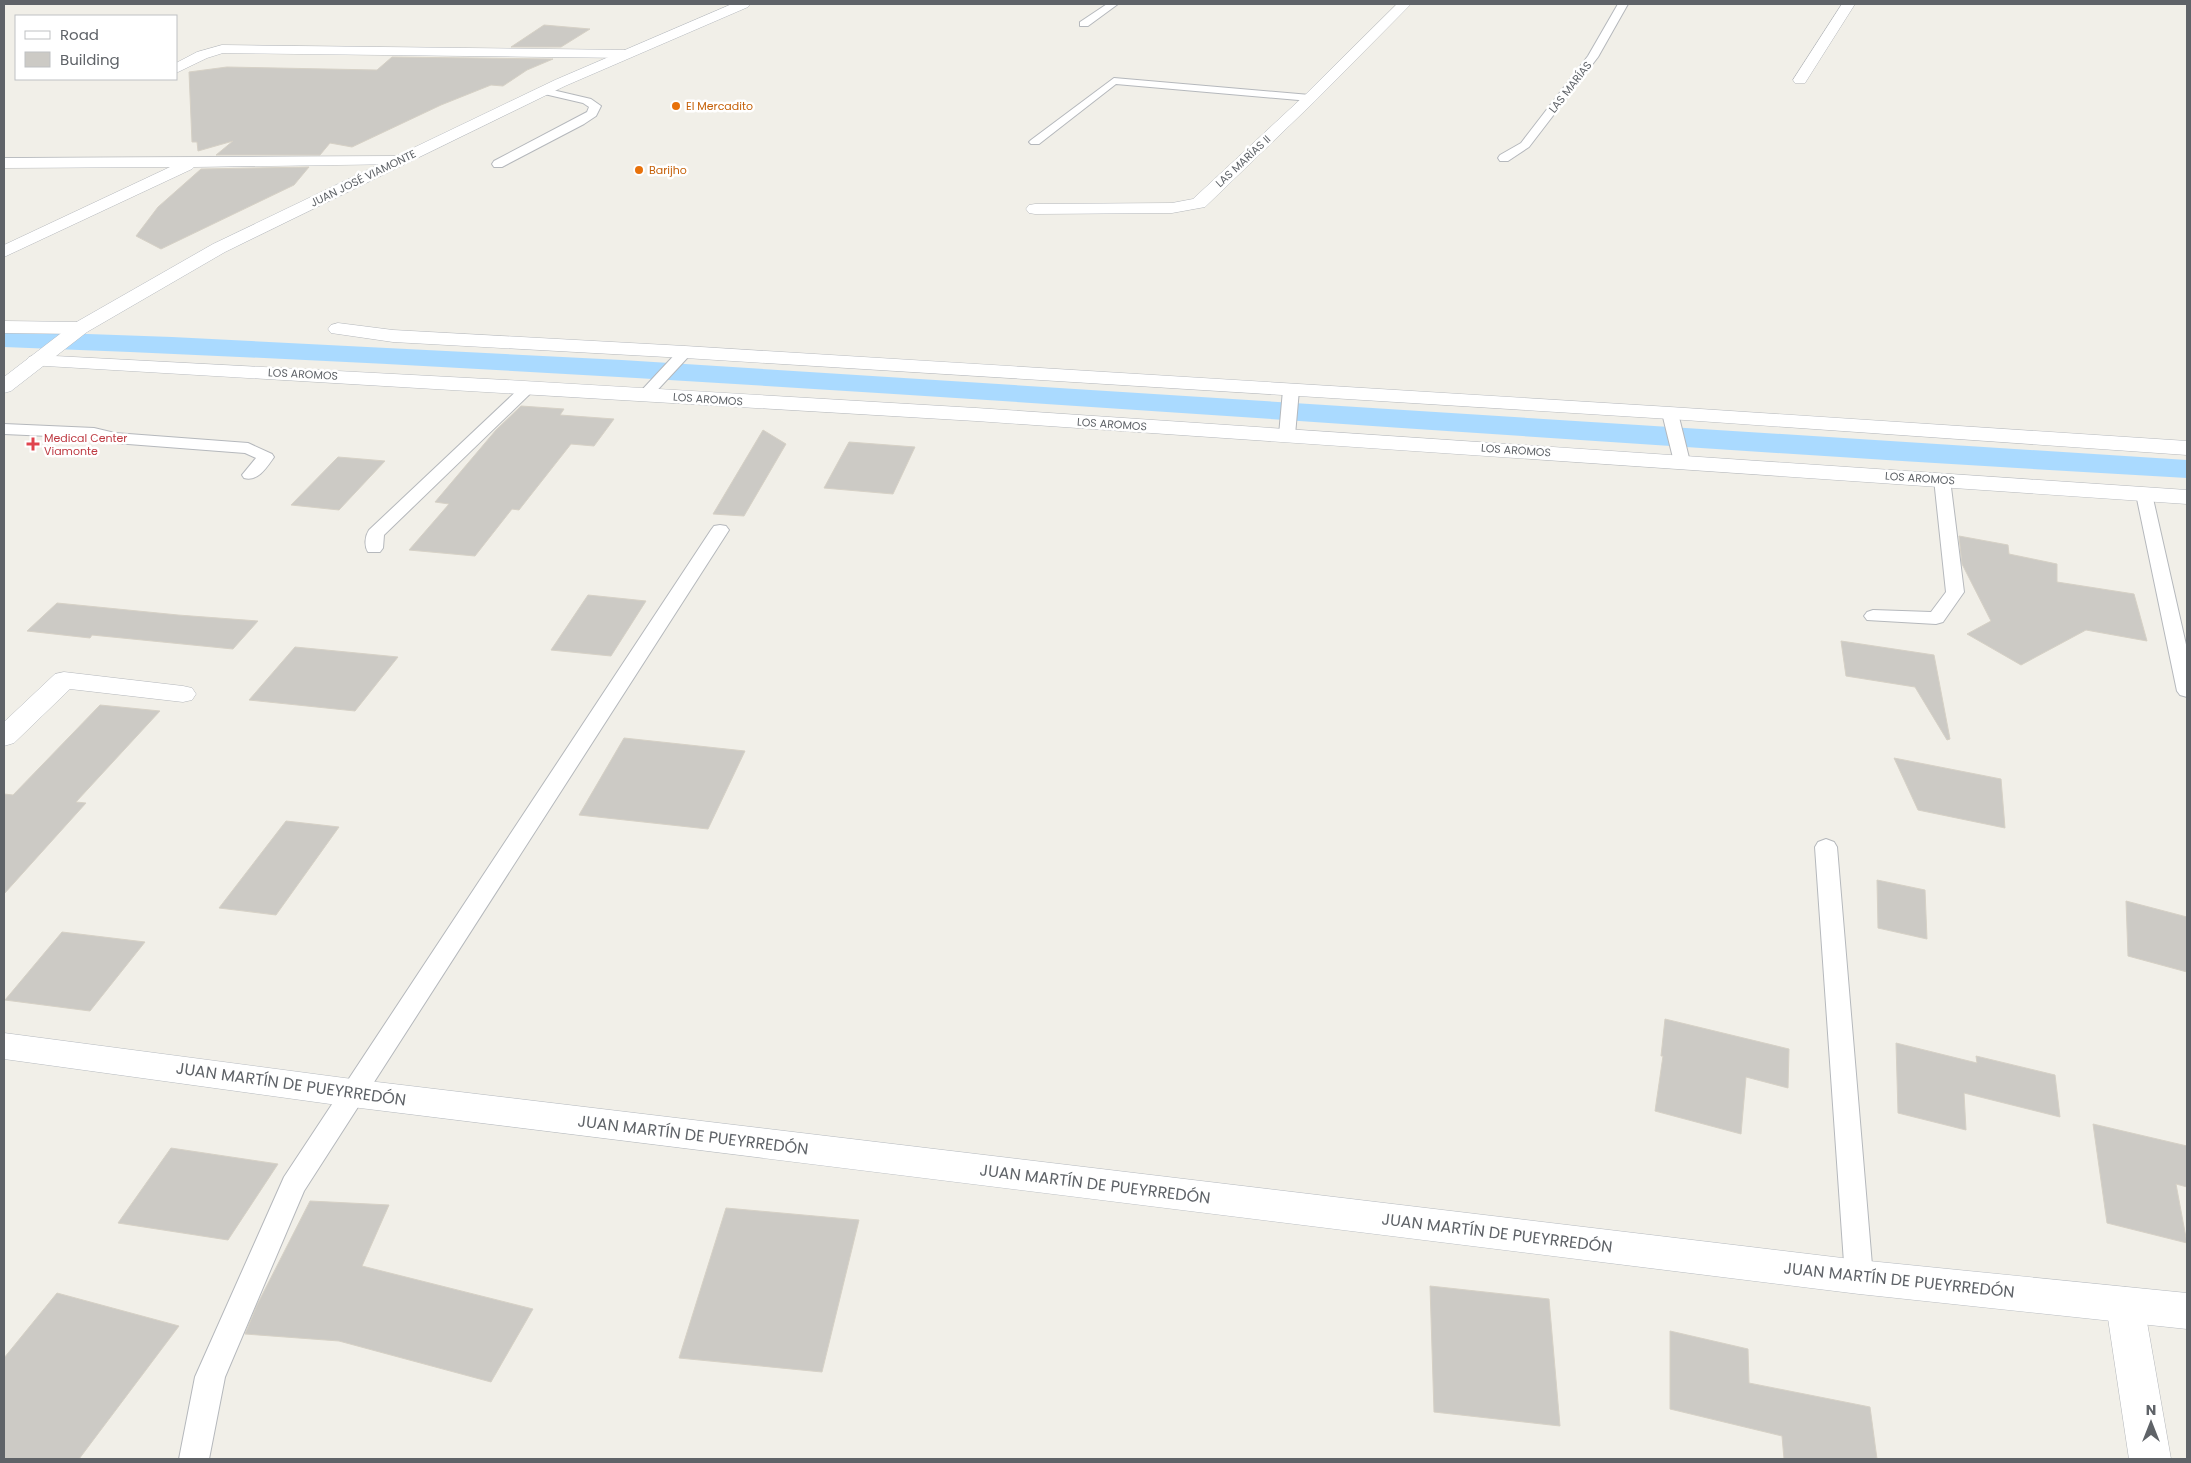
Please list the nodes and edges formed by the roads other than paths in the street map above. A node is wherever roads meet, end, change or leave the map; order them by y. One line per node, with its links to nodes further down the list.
1 (743, 4): 7 (street, JUAN JOSÉ VIAMONTE)
2 (1113, 4): 6 (lane)
3 (1404, 4): 11 (street, LAS MARÍAS II)
4 (1624, 4): 13 (lane, LAS MARÍAS)
5 (1848, 4): 9 (street)
6 (1084, 24)
7 (628, 54): 8 (street); 10 (street, JUAN JOSÉ VIAMONTE)
8 (178, 68)
9 (1800, 80)
10 (544, 91): 14 (street, JUAN JOSÉ VIAMONTE); 17 (lane)
11 (1310, 98): 12 (lane); 18 (street, LAS MARÍAS II)
12 (1035, 142)
13 (1504, 158)
14 (399, 161): 16 (street); 21 (street, JUAN JOSÉ VIAMONTE)
15 (4, 163): 16 (street)
16 (194, 163): 19 (street)
17 (498, 164)
18 (1035, 209)
19 (4, 252)
20 (4, 327): 21 (street)
21 (80, 328): 24 (street, JUAN JOSÉ VIAMONTE)
22 (338, 329): 23 (street)
23 (685, 352): 27 (street); 28 (lane)
24 (36, 361): 25 (street, LOS AROMOS); 26 (street, JUAN JOSÉ VIAMONTE)
25 (529, 387): 28 (street, LOS AROMOS); 39 (lane)
26 (4, 388)
27 (1291, 390): 29 (street); 31 (lane)
28 (645, 395): 31 (street, LOS AROMOS)
29 (1670, 413): 32 (street); 33 (lane)
30 (4, 429): 34 (lane)
31 (1287, 435): 33 (street, LOS AROMOS)
32 (2187, 448)
33 (1682, 462): 35 (street, LOS AROMOS)
34 (250, 475)
35 (1942, 479): 36 (street, LOS AROMOS); 40 (lane)
36 (2144, 494): 37 (street, LOS AROMOS); 41 (lane)
37 (2187, 497)
38 (720, 530): 46 (lane)
39 (374, 548)
40 (1873, 616)
41 (2187, 691)
42 (183, 694): 43 (street)
43 (4, 737)
44 (1826, 846): 47 (lane)
45 (4, 1046): 46 (street, JUAN MARTÍN DE PUEYRREDÓN)
46 (352, 1093): 47 (street, JUAN MARTÍN DE PUEYRREDÓN); 50 (lane)
47 (1859, 1277): 48 (street, JUAN MARTÍN DE PUEYRREDÓN)
48 (2125, 1305): 49 (street, JUAN MARTÍN DE PUEYRREDÓN); 51 (street)
49 (2187, 1311)
50 (194, 1459)
51 (2150, 1459)

